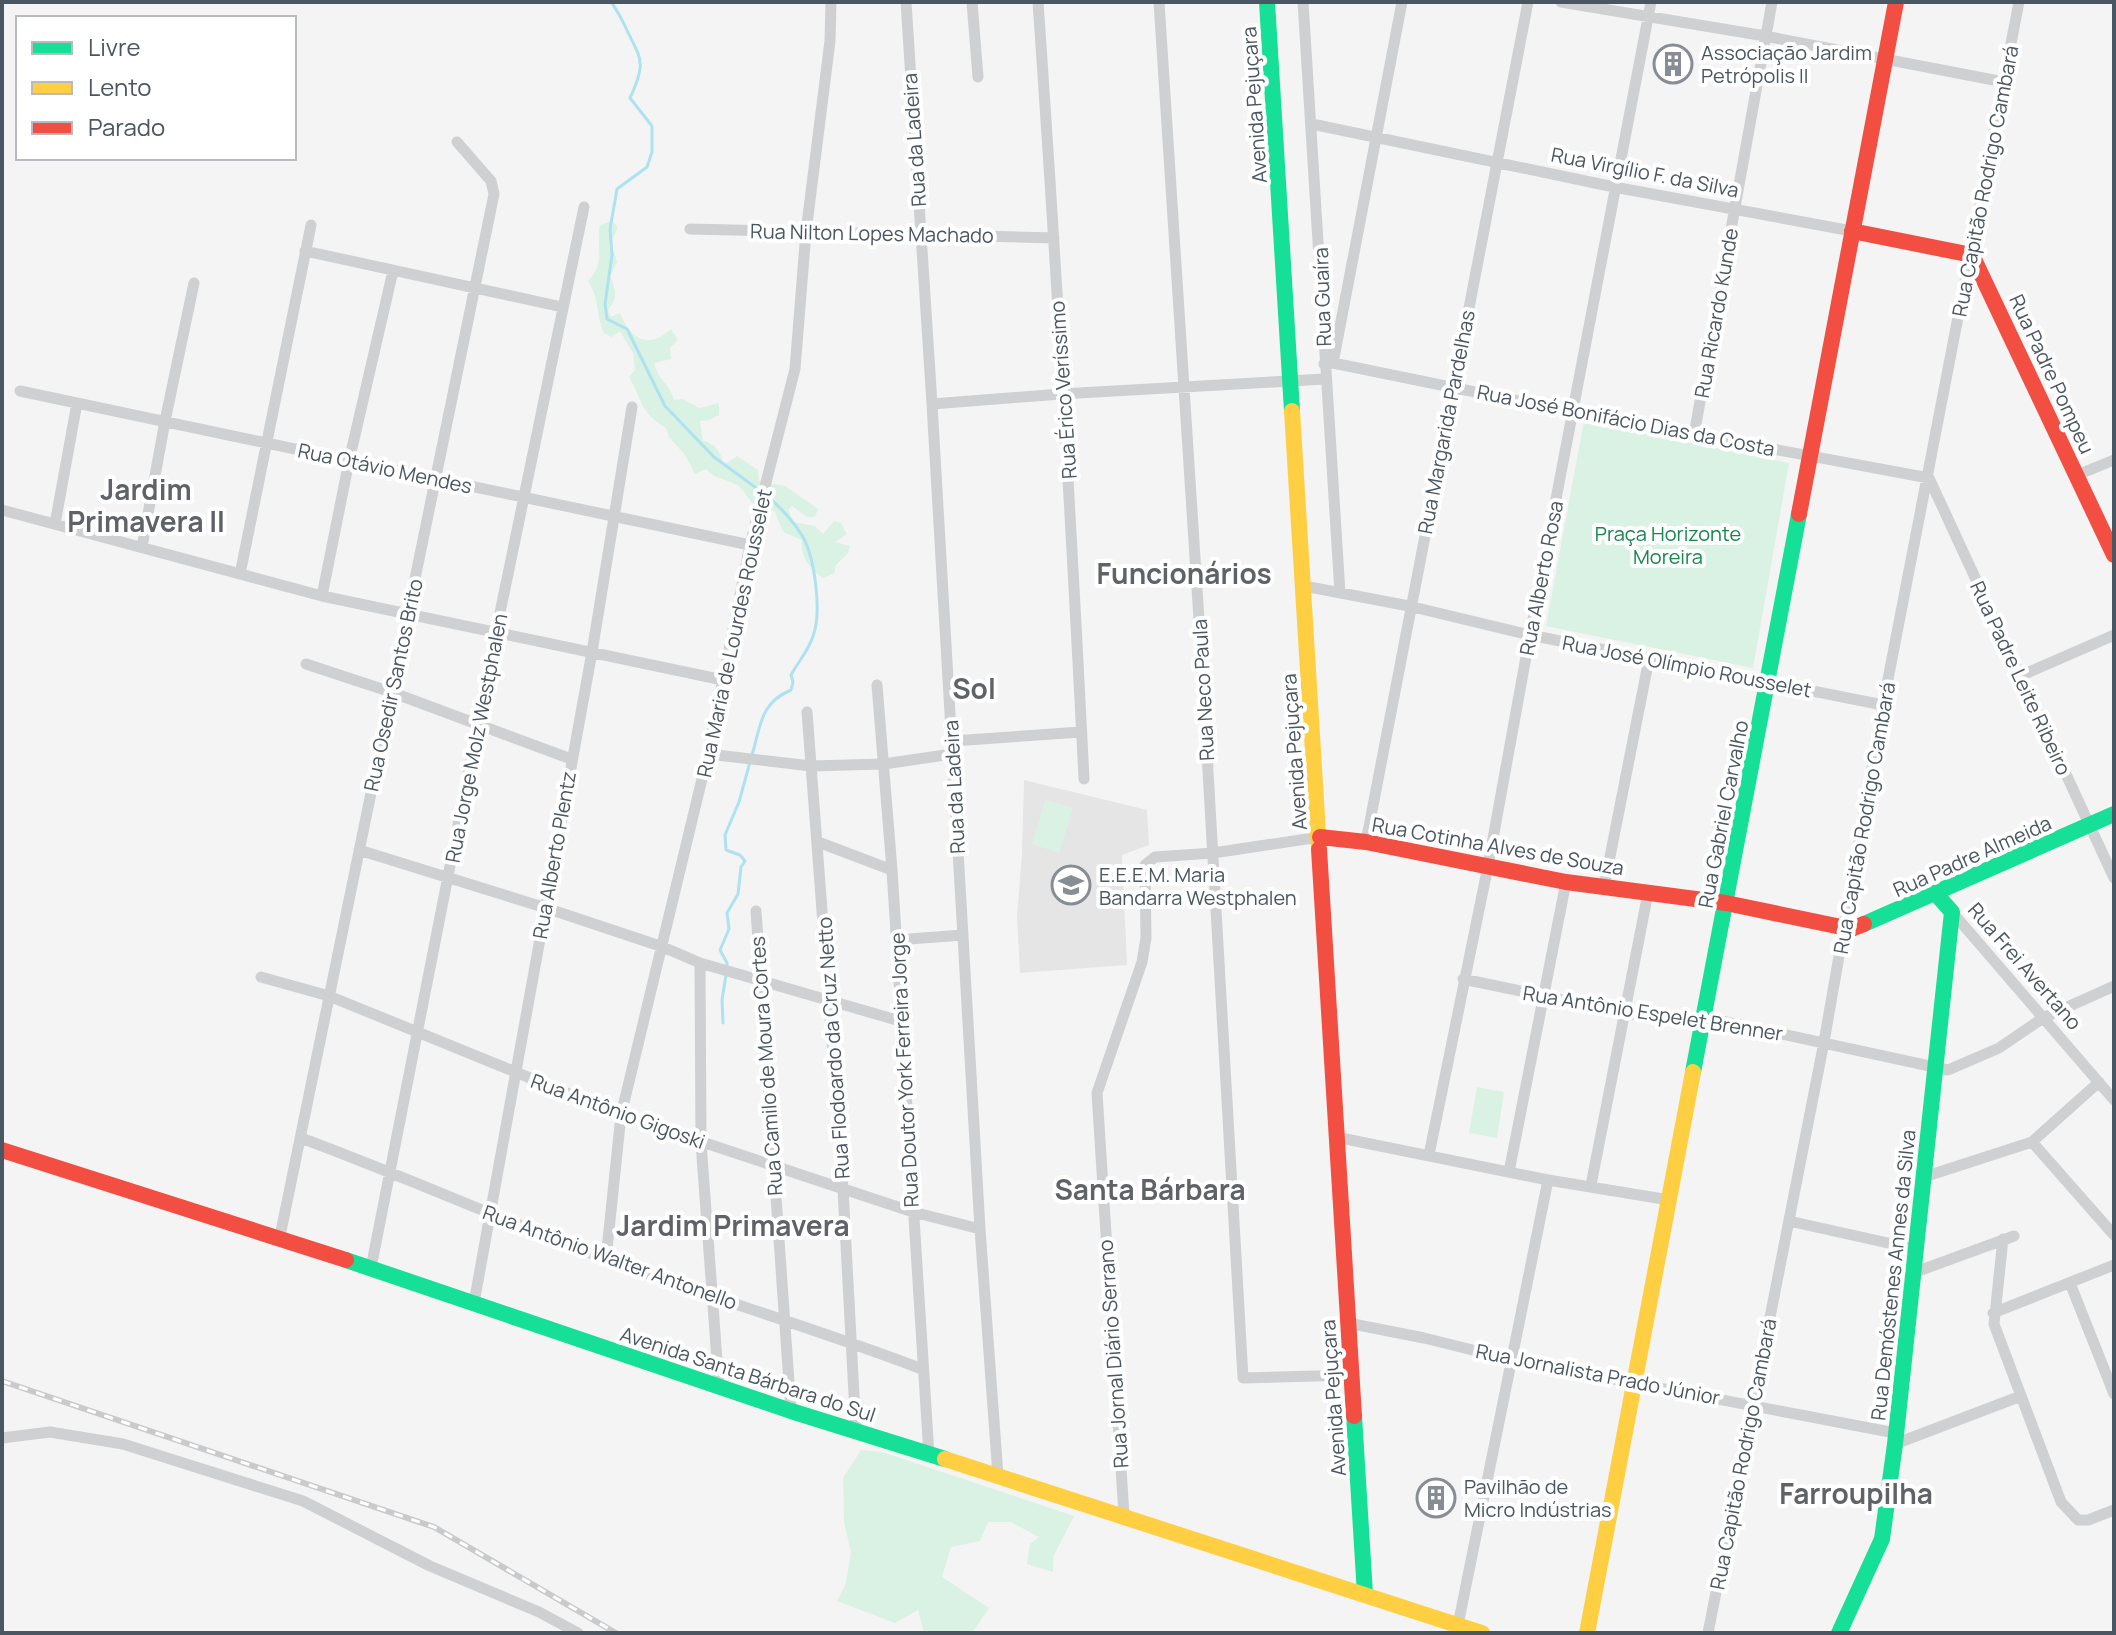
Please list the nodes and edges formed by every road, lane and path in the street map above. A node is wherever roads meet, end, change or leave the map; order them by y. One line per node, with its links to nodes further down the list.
1 (831, 2): 30 (street, Rua Maria de Lourdes Rousselet)
2 (906, 2): 31 (street, Rua da Ladeira)
3 (972, 2): 18 (street)
4 (1038, 2): 32 (street, Rua Érico Veríssimo)
5 (1159, 2): 42 (street, Rua Neco Paula)
6 (1267, 2): 41 (street, Avenida Pejuçara)
7 (1303, 2): 20 (street, Rua Guaíra)
8 (1402, 2): 21 (street)
9 (1528, 2): 23 (street, Rua Margarida Pardelhas)
10 (1561, 2): 15 (street)
11 (1651, 2): 15 (street, Rua Alberto Rosa)
12 (1772, 2): 16 (street, Rua Ricardo Kunde)
13 (1896, 2): 17 (street, Rua Gabriel Carvalho)
14 (2019, 2): 19 (street, Rua Capitão Rodrigo Cambará)
15 (1648, 18): 16 (street); 24 (street, Rua Alberto Rosa)
16 (1765, 36): 17 (street); 26 (street, Rua Ricardo Kunde)
17 (1886, 59): 19 (street); 29 (street, Rua Gabriel Carvalho)
18 (978, 77)
19 (2004, 82): 34 (street, Rua Capitão Rodrigo Cambará)
20 (1312, 124): 21 (street, Rua Virgílio F. da Silva); 39 (street, Rua Guaíra)
21 (1376, 136): 23 (street, Rua Virgílio F. da Silva); 39 (street)
22 (457, 142): 37 (street, Rua Osedir Santos Brito)
23 (1496, 164): 24 (street, Rua Virgílio F. da Silva); 43 (street, Rua Margarida Pardelhas)
24 (1614, 187): 26 (street, Rua Virgílio F. da Silva); 49 (street, Rua Alberto Rosa)
25 (584, 207): 38 (street, Rua Jorge Molz Westphalen)
26 (1735, 210): 29 (street, Rua Virgílio F. da Silva); 51 (street, Rua Ricardo Kunde)
27 (311, 225): 33 (street)
28 (690, 229): 30 (street, Rua Nilton Lopes Machado)
29 (1852, 231): 34 (street, Rua Virgílio F. da Silva); 53 (street, Rua Gabriel Carvalho)
30 (806, 232): 31 (street, Rua Nilton Lopes Machado); 63 (street, Rua Maria de Lourdes Rousselet)
31 (920, 234): 32 (street, Rua Nilton Lopes Machado); 47 (street, Rua da Ladeira)
32 (1054, 238): 45 (street, Rua Érico Veríssimo)
33 (305, 251): 35 (street); 52 (street)
34 (1972, 255): 56 (street, Rua Padre Pompeu); 57 (street, Rua Capitão Rodrigo Cambará)
35 (393, 271): 37 (street); 55 (street)
36 (194, 283): 50 (street)
37 (473, 288): 38 (street); 58 (street, Rua Osedir Santos Brito)
38 (562, 307): 59 (street, Rua Jorge Molz Westphalen)
39 (1328, 363): 40 (street, Rua Guaíra); 43 (street, Rua José Bonifácio Dias da Costa)
40 (1325, 379): 41 (street); 68 (street, Rua Guaíra)
41 (1291, 380): 42 (street); 67 (street, Avenida Pejuçara)
42 (1184, 387): 45 (street); 100 (street, Rua Neco Paula)
43 (1453, 387): 49 (street, Rua José Bonifácio Dias da Costa); 70 (street, Rua Margarida Pardelhas)
44 (20, 391): 46 (street, Rua Otávio Mendes)
45 (1061, 394): 47 (street); 86 (street, Rua Érico Veríssimo)
46 (77, 403): 50 (street, Rua Otávio Mendes); 62 (street)
47 (932, 404): 87 (street, Rua da Ladeira)
48 (632, 407): 61 (street, Rua Alberto Plentz)
49 (1573, 412): 51 (street, Rua José Bonifácio Dias da Costa); 73 (street, Rua Alberto Rosa)
50 (165, 421): 52 (street, Rua Otávio Mendes); 64 (street)
51 (1694, 435): 53 (street, Rua José Bonifácio Dias da Costa)
52 (266, 443): 55 (street, Rua Otávio Mendes); 66 (street)
53 (1811, 455): 57 (street, Rua José Bonifácio Dias da Costa); 80 (street, Rua Gabriel Carvalho)
54 (2114, 460): 56 (street)
55 (349, 461): 58 (street, Rua Otávio Mendes); 69 (street)
56 (2077, 475): 65 (street, Rua Padre Pompeu)
57 (1929, 478): 78 (street, Rua Padre Leite Ribeiro); 83 (street, Rua Capitão Rodrigo Cambará)
58 (435, 479): 59 (street, Rua Otávio Mendes); 71 (street, Rua Osedir Santos Brito)
59 (524, 498): 61 (street, Rua Otávio Mendes); 72 (street, Rua Jorge Molz Westphalen)
60 (2, 510): 62 (street)
61 (612, 516): 63 (street, Rua Otávio Mendes); 75 (street, Rua Alberto Plentz)
62 (55, 524): 64 (street)
63 (750, 545): 79 (street, Rua Maria de Lourdes Rousselet)
64 (142, 547): 66 (street)
65 (2114, 555)
66 (240, 574): 69 (street)
67 (1304, 586): 68 (street, Rua José Olímpio Rousselet); 96 (street, Avenida Pejuçara)
68 (1340, 593): 70 (street, Rua José Olímpio Rousselet)
69 (322, 596): 71 (street)
70 (1409, 606): 73 (street, Rua José Olímpio Rousselet); 98 (street, Rua Margarida Pardelhas)
71 (408, 614): 72 (street); 82 (street, Rua Osedir Santos Brito)
72 (496, 632): 75 (street); 85 (street, Rua Jorge Molz Westphalen)
73 (1530, 635): 76 (street, Rua José Olímpio Rousselet); 102 (street, Rua Alberto Rosa)
74 (2114, 635): 78 (street)
75 (592, 652): 79 (street); 90 (street, Rua Alberto Plentz)
76 (1649, 659): 80 (street, Rua José Olímpio Rousselet); 107 (street)
77 (306, 664): 82 (street)
78 (2020, 676): 95 (street, Rua Padre Leite Ribeiro)
79 (723, 680): 88 (street, Rua Maria de Lourdes Rousselet)
80 (1768, 682): 83 (street, Rua José Olímpio Rousselet); 110 (street, Rua Gabriel Carvalho)
81 (877, 685): 91 (street, Rua Doutor York Ferreira Jorge)
82 (391, 692): 85 (street); 99 (street, Rua Osedir Santos Brito)
83 (1883, 705): 114 (street, Rua Capitão Rodrigo Cambará)
84 (807, 712): 92 (street, Rua Flodoardo da Cruz Netto)
85 (479, 724): 90 (street); 104 (street, Rua Jorge Molz Westphalen)
86 (1081, 732): 87 (street); 93 (street, Rua Érico Veríssimo)
87 (952, 741): 89 (street, Rua da Ladeira)
88 (708, 754): 92 (street); 117 (street, Rua Maria de Lourdes Rousselet)
89 (952, 754): 91 (street); 115 (street, Rua da Ladeira)
90 (571, 759): 111 (street, Rua Alberto Plentz)
91 (884, 764): 92 (street); 103 (street, Rua Doutor York Ferreira Jorge)
92 (811, 766): 97 (street, Rua Flodoardo da Cruz Netto)
93 (1084, 779)
94 (2114, 814): 95 (street, Rua Padre Almeida)
95 (2090, 825): 105 (street, Rua Padre Leite Ribeiro); 109 (street, Rua Padre Almeida)
96 (1320, 837): 98 (street, Rua Cotinha Alves de Souza); 100 (street, Rua Cotinha Alves de Souza); 137 (street, Avenida Pejuçara)
97 (818, 842): 103 (street); 125 (street, Rua Flodoardo da Cruz Netto)
98 (1366, 842): 102 (street, Rua Cotinha Alves de Souza)
99 (359, 850): 104 (street); 123 (street, Rua Osedir Santos Brito)
100 (1213, 853): 101 (street, Rua Cotinha Alves de Souza); 172 (street, Rua Neco Paula)
101 (1145, 865): 185 (street, Rua Jornal Diário Serrano)
102 (1488, 866): 106 (street, Rua Cotinha Alves de Souza); 121 (street, Rua Alberto Rosa)
103 (892, 870): 116 (street, Rua Doutor York Ferreira Jorge)
104 (449, 878): 111 (street); 130 (street, Rua Jorge Molz Westphalen)
105 (2114, 878)
106 (1566, 882): 107 (street, Rua Cotinha Alves de Souza); 124 (street)
107 (1604, 887): 108 (street, Rua Cotinha Alves de Souza)
108 (1648, 893): 110 (street, Rua Cotinha Alves de Souza); 126 (street)
109 (1936, 894): 113 (street, Rua Frei Avertano); 114 (street, Rua Padre Almeida)
110 (1726, 903): 114 (street, Rua Cotinha Alves de Souza); 129 (street, Rua Gabriel Carvalho)
111 (546, 908): 117 (street); 133 (street, Rua Alberto Plentz)
112 (756, 911): 120 (street, Rua Camilo de Moura Cortes)
113 (1952, 912): 127 (street, Rua Frei Avertano); 132 (street, Rua Demóstenes Annes da Silva)
114 (1844, 929): 131 (street, Rua Capitão Rodrigo Cambará)
115 (963, 935): 116 (street); 154 (street, Rua da Ladeira)
116 (896, 940): 128 (street, Rua Doutor York Ferreira Jorge)
117 (663, 947): 118 (street); 136 (street, Rua Maria de Lourdes Rousselet)
118 (700, 963): 120 (street); 140 (street)
119 (261, 977): 123 (street, Rua Antônio Gigoski)
120 (760, 979): 125 (street); 143 (street, Rua Camilo de Moura Cortes)
121 (1463, 979): 124 (street, Rua Antônio Espelet Brenner); 142 (street, Rua Alberto Rosa)
122 (2114, 986): 127 (street)
123 (329, 996): 130 (street, Rua Antônio Gigoski); 138 (street, Rua Osedir Santos Brito)
124 (1544, 997): 126 (street, Rua Antônio Espelet Brenner); 145 (street)
125 (829, 1001): 128 (street); 149 (street, Rua Flodoardo da Cruz Netto)
126 (1625, 1013): 129 (street, Rua Antônio Espelet Brenner); 148 (street)
127 (2043, 1018): 132 (street); 134 (street, Rua Frei Avertano)
128 (900, 1021): 151 (street, Rua Doutor York Ferreira Jorge)
129 (1703, 1021): 131 (street, Rua Antônio Espelet Brenner); 150 (street, Rua Gabriel Carvalho)
130 (417, 1033): 133 (street, Rua Antônio Gigoski); 144 (street, Rua Jorge Molz Westphalen)
131 (1824, 1042): 132 (street, Rua Antônio Espelet Brenner); 153 (street, Rua Capitão Rodrigo Cambará)
132 (1936, 1068): 146 (street, Rua Demóstenes Annes da Silva)
133 (514, 1072): 136 (street, Rua Antônio Gigoski); 152 (street, Rua Alberto Plentz)
134 (2099, 1082): 135 (street, Rua Frei Avertano); 139 (street)
135 (2114, 1100)
136 (621, 1115): 140 (street, Rua Antônio Gigoski); 158 (street, Rua Maria de Lourdes Rousselet)
137 (1336, 1137): 142 (street); 167 (street, Avenida Pejuçara)
138 (301, 1138): 144 (street, Rua Antônio Walter Antonello); 156 (street, Rua Osedir Santos Brito)
139 (2032, 1142): 146 (street); 155 (street)
140 (701, 1143): 143 (street, Rua Antônio Gigoski); 163 (street)
141 (2, 1150): 156 (street, Avenida Santa Bárbara do Sul)
142 (1429, 1155): 145 (street)
143 (772, 1164): 149 (street, Rua Antônio Gigoski); 166 (street, Rua Camilo de Moura Cortes)
144 (389, 1171): 152 (street, Rua Antônio Walter Antonello); 160 (street, Rua Jorge Molz Westphalen)
145 (1509, 1172): 147 (street)
146 (1924, 1177): 157 (street, Rua Demóstenes Annes da Silva)
147 (1548, 1180): 148 (street); 169 (street)
148 (1591, 1185): 150 (street)
149 (843, 1189): 151 (street, Rua Antônio Gigoski); 168 (street, Rua Flodoardo da Cruz Netto)
150 (1669, 1200): 173 (street, Rua Gabriel Carvalho)
151 (913, 1212): 154 (street, Rua Antônio Gigoski); 171 (street, Rua Doutor York Ferreira Jorge)
152 (491, 1215): 158 (street, Rua Antônio Walter Antonello); 164 (street, Rua Alberto Plentz)
153 (1789, 1221): 157 (street); 177 (street, Rua Capitão Rodrigo Cambará)
154 (980, 1229): 183 (street, Rua da Ladeira)
155 (2114, 1235)
156 (279, 1241): 160 (street, Avenida Santa Bárbara do Sul)
157 (1915, 1249): 161 (street, Rua Demóstenes Annes da Silva)
158 (606, 1259): 163 (street, Rua Antônio Walter Antonello)
159 (2114, 1265): 162 (street)
160 (371, 1268): 164 (street, Avenida Santa Bárbara do Sul)
161 (1913, 1273): 165 (street); 181 (street, Rua Demóstenes Annes da Silva)
162 (2070, 1283): 165 (street); 170 (street)
163 (713, 1297): 166 (street, Rua Antônio Walter Antonello); 174 (street)
164 (474, 1303): 174 (street, Avenida Santa Bárbara do Sul)
165 (1993, 1313): 176 (street)
166 (784, 1318): 168 (street, Rua Antônio Walter Antonello); 178 (street, Rua Camilo de Moura Cortes)
167 (1348, 1323): 169 (street, Rua Jornalista Prado Júnior); 172 (street, Avenida Pejuçara)
168 (853, 1342): 171 (street, Rua Antônio Walter Antonello); 179 (street, Rua Flodoardo da Cruz Netto)
169 (1513, 1360): 173 (street, Rua Jornalista Prado Júnior); 187 (street)
170 (2109, 1368): 175 (street)
171 (922, 1369): 182 (street, Rua Doutor York Ferreira Jorge)
172 (1352, 1375): 186 (street, Avenida Pejuçara)
173 (1633, 1382): 177 (street, Rua Jornalista Prado Júnior); 190 (street, Rua Gabriel Carvalho)
174 (719, 1387): 178 (street, Avenida Santa Bárbara do Sul)
175 (2114, 1394)
176 (2021, 1396): 181 (street); 184 (street)
177 (1752, 1404): 181 (street, Rua Jornalista Prado Júnior); 191 (street, Rua Capitão Rodrigo Cambará)
178 (791, 1411): 179 (street, Avenida Santa Bárbara do Sul)
179 (856, 1432): 182 (street, Avenida Santa Bárbara do Sul)
180 (2, 1438): 188 (street)
181 (1895, 1439): 192 (street, Rua Demóstenes Annes da Silva)
182 (929, 1455): 183 (street, Avenida Santa Bárbara do Sul)
183 (998, 1476): 185 (street, Avenida Santa Bárbara do Sul)
184 (2114, 1510)
185 (1124, 1515): 186 (street, Avenida Santa Bárbara do Sul)
186 (1365, 1594): 187 (street, Avenida Santa Bárbara do Sul)
187 (1458, 1625): 189 (street, Avenida Santa Bárbara do Sul)
188 (578, 1633)
189 (1482, 1633)
190 (1587, 1633)
191 (1708, 1633)
192 (1839, 1633)

